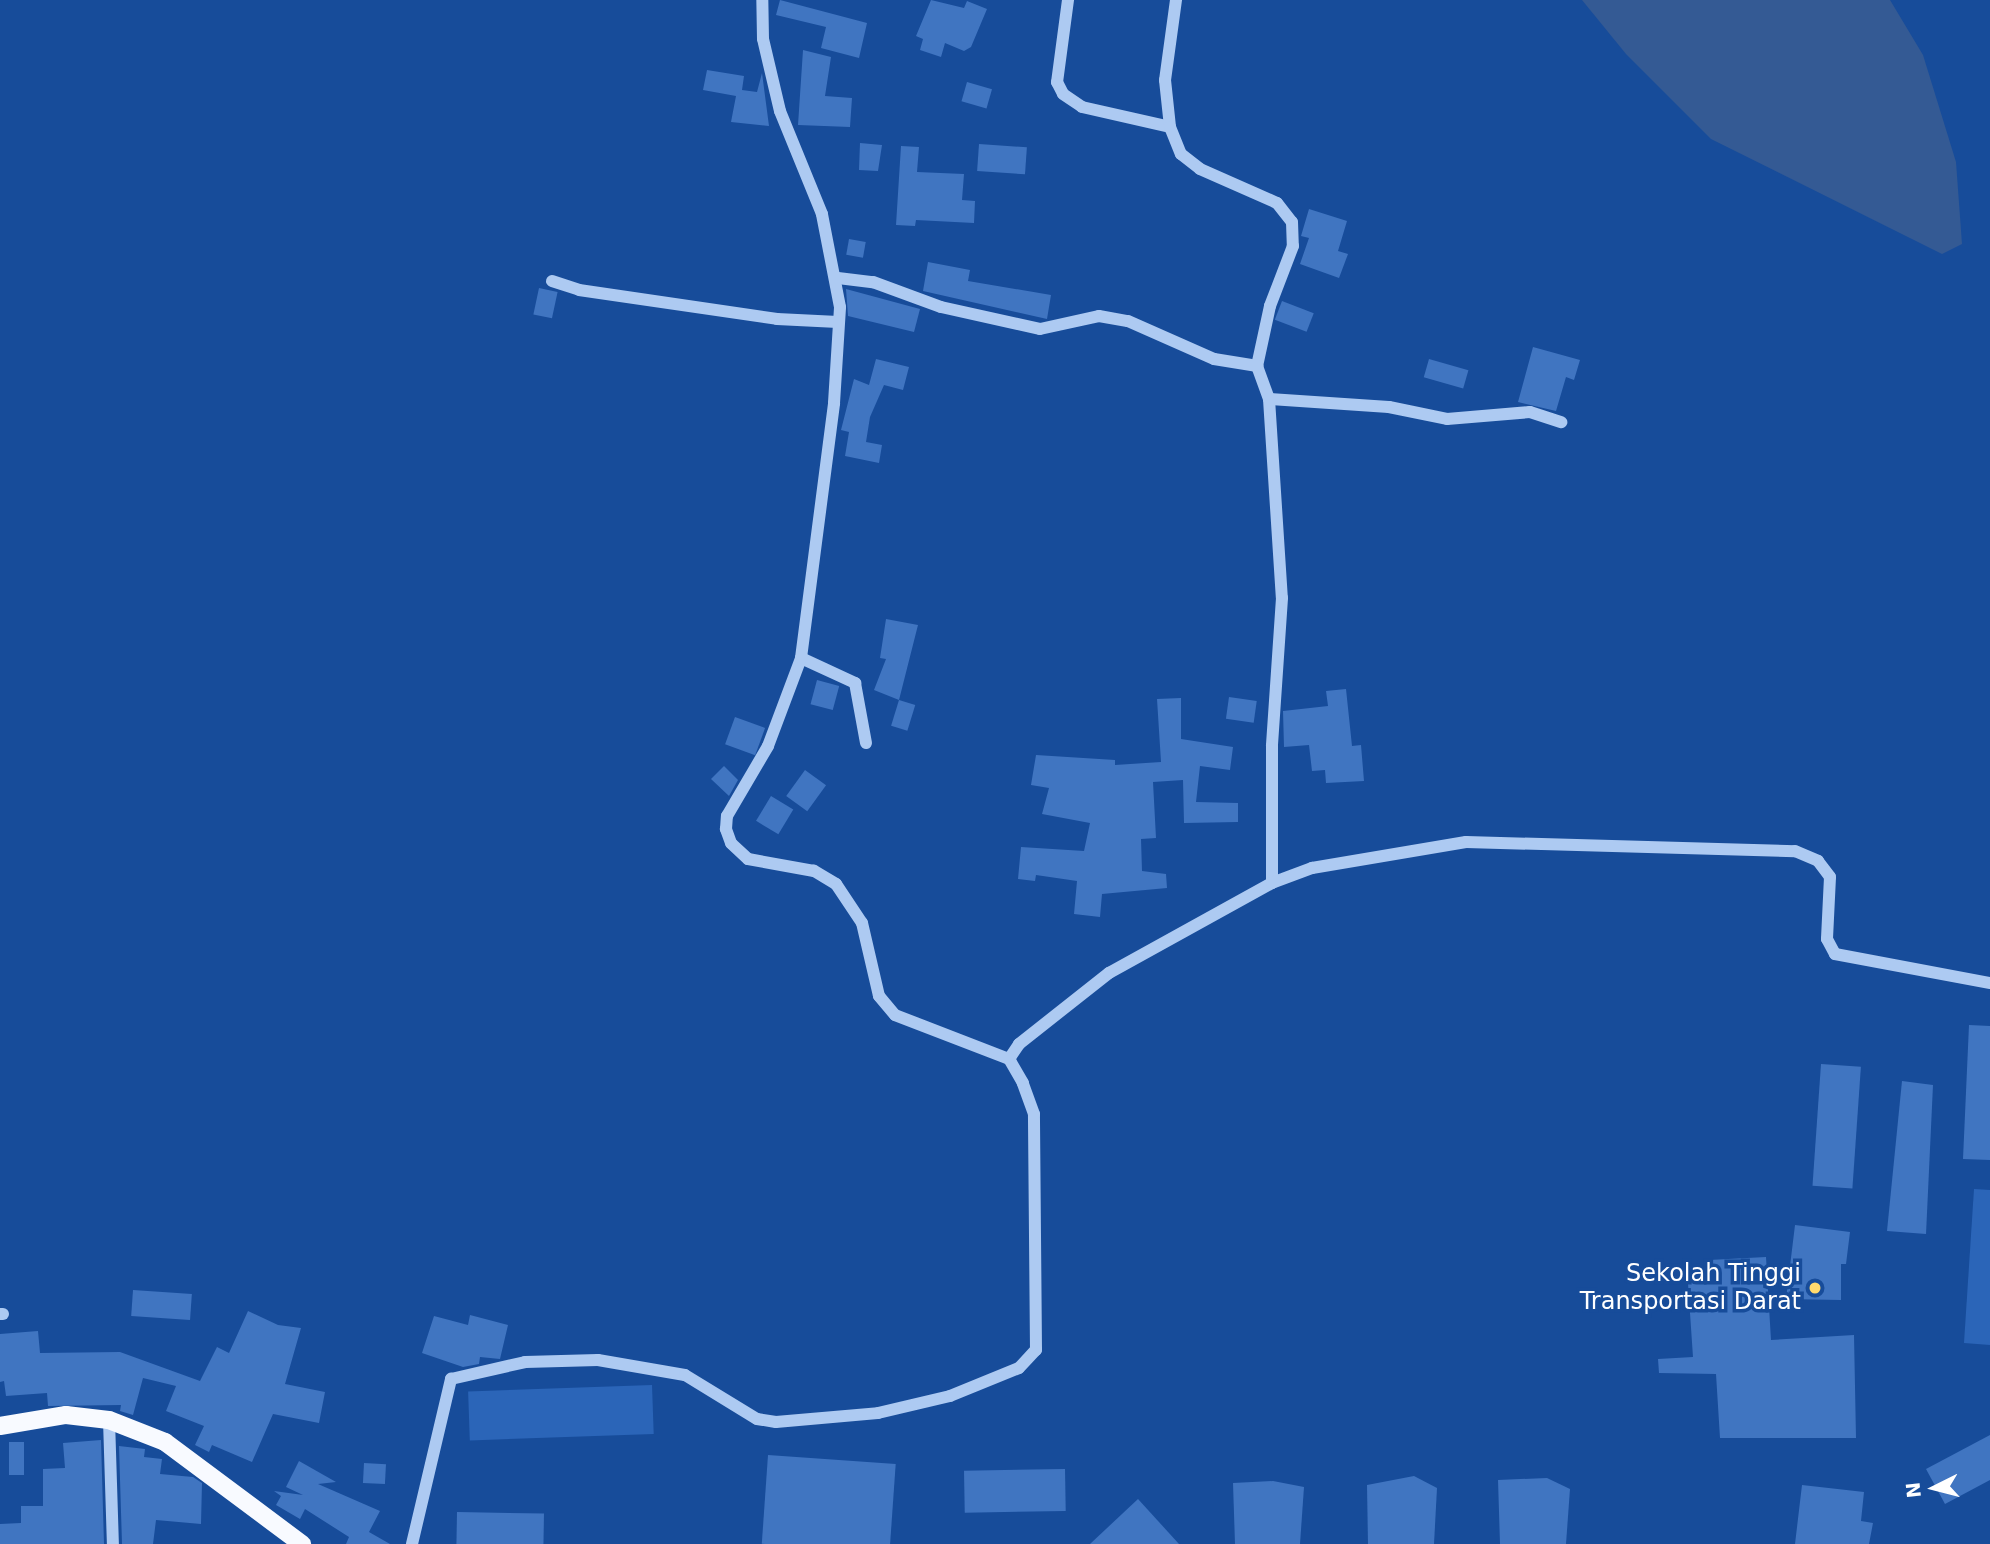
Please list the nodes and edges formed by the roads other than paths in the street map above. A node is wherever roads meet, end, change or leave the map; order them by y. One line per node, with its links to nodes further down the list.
1 (762, 0): 5 (street)
2 (1069, 0): 4 (street)
3 (1176, 0): 4 (street)
4 (1170, 127): 8 (street)
5 (838, 278): 7 (street); 8 (street)
6 (552, 281): 7 (street)
7 (838, 322): 11 (street)
8 (1257, 366): 9 (street)
9 (1269, 398): 10 (street); 13 (street)
10 (1561, 422)
11 (801, 658): 12 (street); 15 (street)
12 (866, 743)
13 (1272, 883): 14 (street); 15 (street)
14 (1990, 983)
15 (1009, 1059): 20 (street)
16 (109, 1420): 17 (main road); 18 (street); 19 (main road)
17 (0, 1426)
18 (113, 1544)
19 (302, 1544)
20 (412, 1544)

